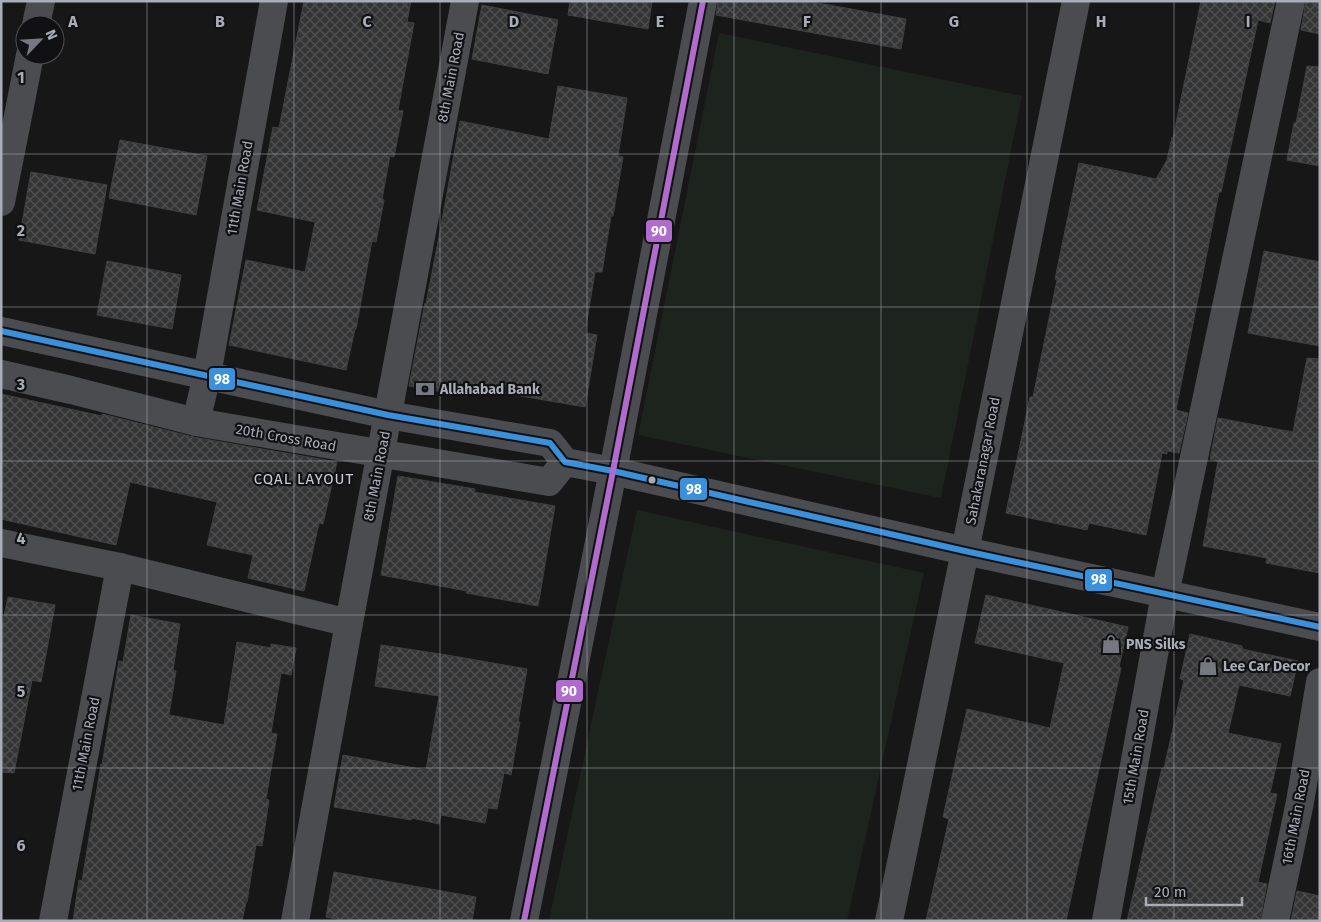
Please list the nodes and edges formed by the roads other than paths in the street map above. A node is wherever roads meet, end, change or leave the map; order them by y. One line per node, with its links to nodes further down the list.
1 (41, 1): 7 (street)
2 (274, 1): 12 (street, 11th Main Road)
3 (465, 1): 13 (street, 8th Main Road)
4 (703, 1): 17 (street)
5 (1076, 1): 19 (street, Sahakaranagar Road)
6 (1291, 1): 21 (street, 15th Main Road)
7 (38, 15)
8 (28, 65): 9 (street)
9 (1, 202)
10 (1, 331): 12 (street)
11 (1, 374): 14 (street, 20th Cross Road)
12 (207, 375): 13 (street); 14 (street, 11th Main Road)
13 (388, 414): 15 (street, 8th Main Road); 16 (street)
14 (196, 422): 15 (street, 20th Cross Road)
15 (381, 454): 16 (street, 20th Cross Road); 22 (street, 8th Main Road)
16 (565, 462): 17 (street)
17 (613, 471): 19 (street); 28 (street)
18 (1, 543): 20 (street)
19 (965, 551): 21 (street); 29 (street, Sahakaranagar Road)
20 (120, 567): 22 (street); 26 (street, 11th Main Road)
21 (1165, 594): 23 (street); 30 (street, 15th Main Road)
22 (349, 623): 27 (street, 8th Main Road)
23 (1320, 627)
24 (1320, 682): 25 (street, 16th Main Road)
25 (1310, 805): 31 (street, 16th Main Road)
26 (53, 921)
27 (295, 921)
28 (524, 921)
29 (889, 921)
30 (1106, 921)
31 (1275, 921)

